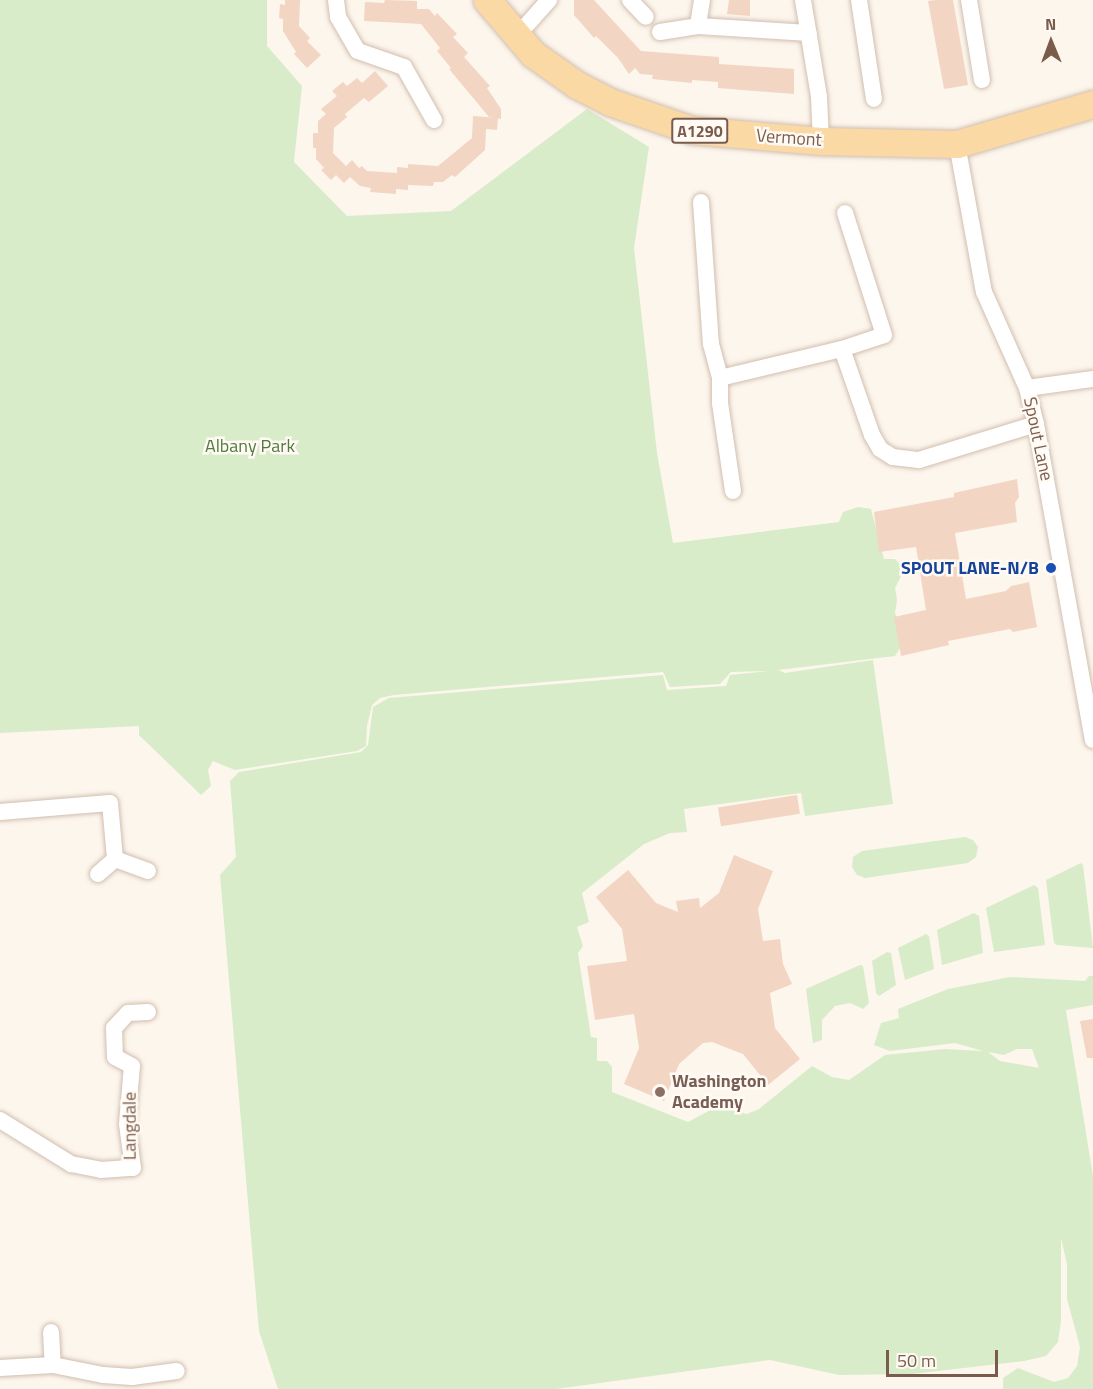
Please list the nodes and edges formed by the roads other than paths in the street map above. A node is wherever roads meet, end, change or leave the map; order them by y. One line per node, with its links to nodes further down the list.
1 (336, 0): 17 (street)
2 (486, 0): 13 (main road, Vermont / A1290)
3 (549, 0): 13 (street)
4 (630, 0): 9 (street)
5 (702, 0): 10 (street)
6 (803, 0): 12 (street)
7 (859, 0): 15 (street)
8 (969, 0): 14 (street)
9 (646, 16)
10 (698, 26): 11 (street); 12 (street)
11 (660, 32)
12 (809, 33): 18 (street)
13 (516, 37): 18 (main road, Vermont / A1290)
14 (982, 80)
15 (874, 99)
16 (1093, 104): 19 (main road, Vermont / A1290)
17 (434, 120)
18 (821, 141): 19 (main road, Vermont / A1290)
19 (957, 144): 25 (street, Spout Lane)
20 (701, 202): 23 (street)
21 (845, 213): 22 (street)
22 (842, 349): 23 (street); 26 (street)
23 (720, 378): 27 (street)
24 (1093, 379): 25 (street)
25 (1027, 388): 26 (street, Spout Lane)
26 (1036, 424): 28 (street, Spout Lane)
27 (733, 490)
28 (1093, 740)
29 (0, 812): 30 (street)
30 (115, 859): 31 (street); 32 (street)
31 (148, 871)
32 (98, 874)
33 (148, 1012): 34 (street, Langdale)
34 (0, 1120)
35 (51, 1332): 36 (street)
36 (53, 1365): 37 (street); 38 (street)
37 (0, 1368)
38 (177, 1371)

